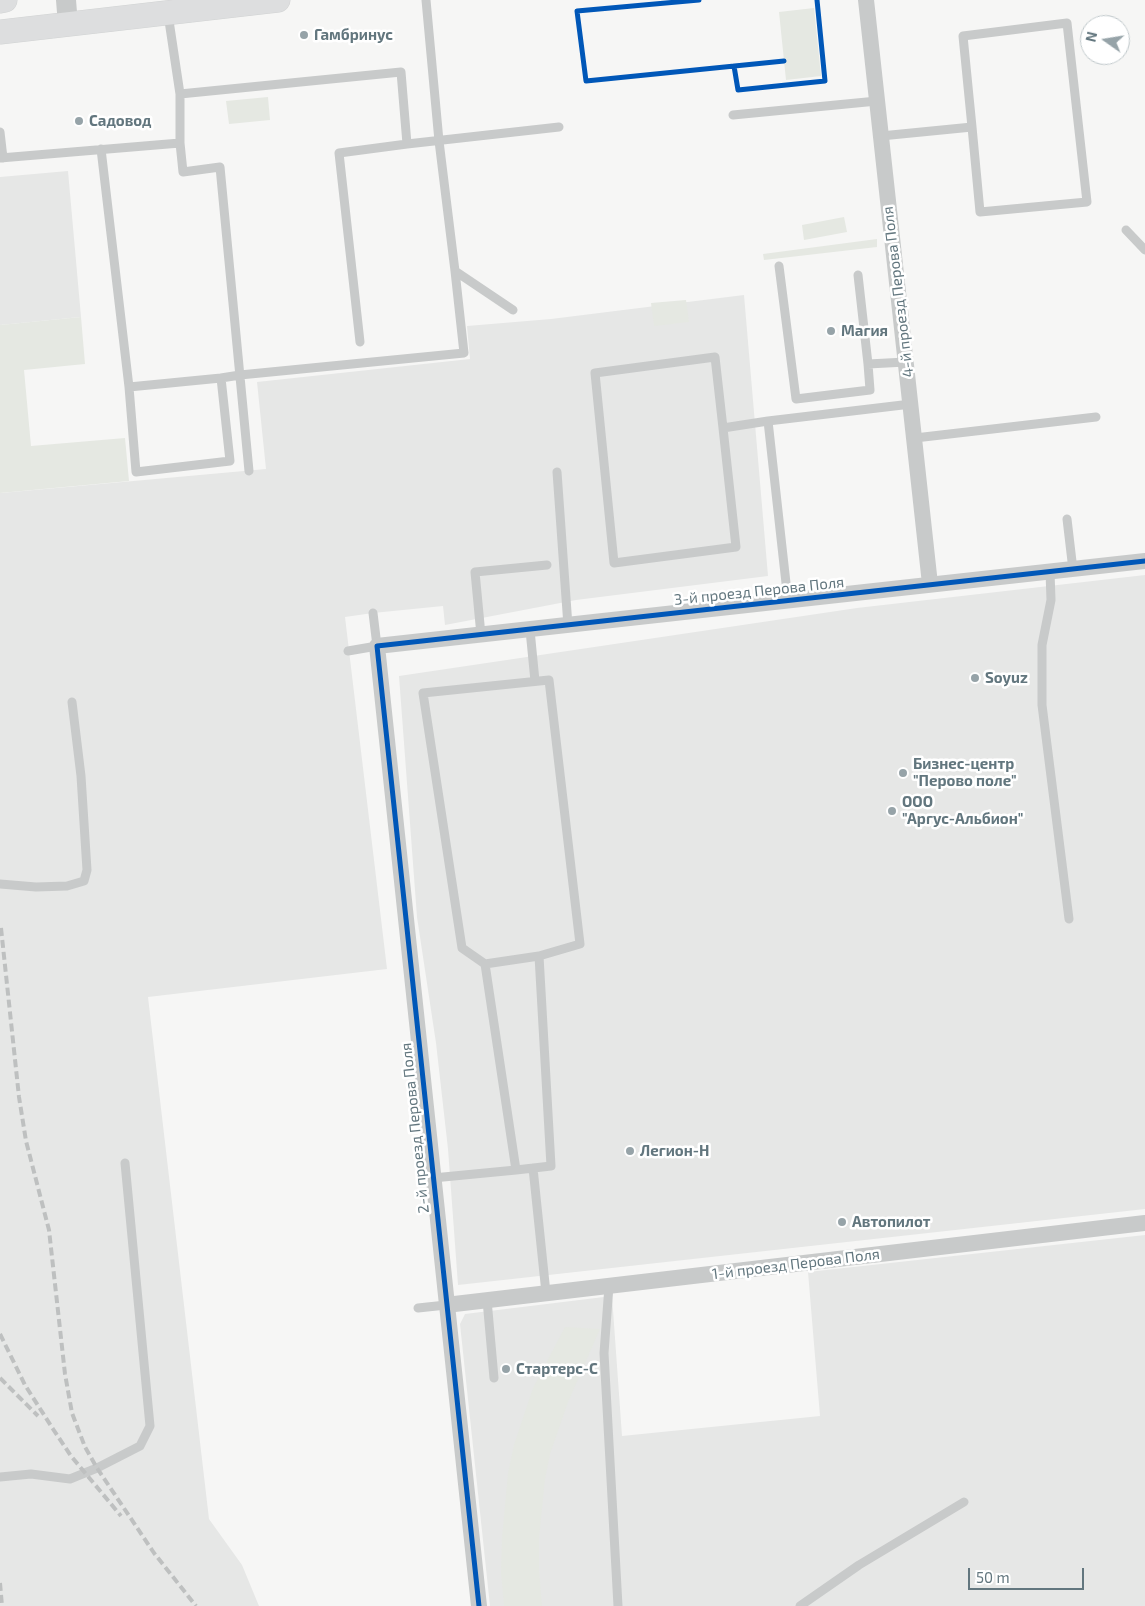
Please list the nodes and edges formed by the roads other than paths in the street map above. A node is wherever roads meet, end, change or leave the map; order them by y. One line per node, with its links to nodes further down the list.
1 (5, 0): 6 (main road)
2 (66, 0): 8 (street)
3 (278, 0): 7 (main road)
4 (426, 0): 17 (lane)
5 (866, 0): 11 (street, 4-й проезд Перова Поля)
6 (0, 1)
7 (168, 13): 8 (main road); 10 (lane)
8 (68, 25): 9 (main road)
9 (0, 32)
10 (180, 94): 18 (lane); 19 (lane)
11 (877, 101): 12 (lane); 16 (street, 4-й проезд Перова Поля)
12 (733, 115)
13 (559, 127): 17 (lane)
14 (972, 127): 14 (lane); 16 (lane)
15 (0, 132): 21 (lane)
16 (881, 136): 29 (street, 4-й проезд Перова Поля)
17 (440, 141): 19 (lane); 25 (lane)
18 (180, 143): 20 (lane); 31 (lane)
19 (406, 144): 28 (lane)
20 (101, 149): 21 (lane); 33 (lane)
21 (1, 158)
22 (1126, 230): 23 (lane)
23 (1145, 250)
24 (779, 266): 30 (lane)
25 (455, 271): 27 (lane); 31 (lane)
26 (858, 275): 30 (lane)
27 (513, 310)
28 (360, 342)
29 (906, 362): 30 (lane); 34 (street, 4-й проезд Перова Поля)
30 (868, 364)
31 (240, 375): 32 (lane); 39 (lane)
32 (221, 378): 33 (lane); 33 (lane)
33 (129, 387)
34 (911, 404): 36 (lane); 38 (street, 4-й проезд Перова Поля)
35 (1096, 417): 38 (lane)
36 (768, 421): 37 (lane); 47 (lane)
37 (723, 428): 37 (lane)
38 (915, 438): 46 (street, 4-й проезд Перова Поля)
39 (249, 471)
40 (557, 472): 49 (lane)
41 (1067, 519): 44 (lane)
42 (1145, 561): 44 (street, 3-й проезд Перова Поля)
43 (547, 565): 51 (lane)
44 (1072, 570): 45 (street, 3-й проезд Перова Поля)
45 (1050, 572): 46 (street, 3-й проезд Перова Поля); 57 (lane)
46 (930, 584): 47 (street, 3-й проезд Перова Поля)
47 (788, 601): 49 (street, 3-й проезд Перова Поля)
48 (373, 613): 52 (lane)
49 (568, 626): 50 (street, 3-й проезд Перова Поля)
50 (530, 630): 51 (street, 3-й проезд Перова Поля); 54 (lane)
51 (481, 635): 52 (street, 3-й проезд Перова Поля)
52 (377, 646): 53 (lane); 63 (street, 2-й проезд Перова Поля)
53 (348, 651)
54 (535, 681): 58 (lane); 59 (lane)
55 (72, 702): 56 (lane)
56 (0, 884)
57 (1069, 919)
58 (539, 956): 59 (lane); 61 (lane)
59 (486, 964): 62 (lane)
60 (125, 1163): 71 (lane)
61 (533, 1168): 62 (lane); 66 (lane)
62 (516, 1170): 63 (lane)
63 (433, 1178): 68 (street, 2-й проезд Перова Поля)
64 (1145, 1223): 65 (street, 1-й проезд Перова Поля)
65 (609, 1286): 66 (street, 1-й проезд Перова Поля); 74 (lane)
66 (546, 1293): 67 (street, 1-й проезд Перова Поля)
67 (487, 1300): 68 (street, 1-й проезд Перова Поля); 70 (lane)
68 (446, 1305): 69 (lane); 73 (street, 2-й проезд Перова Поля)
69 (418, 1308)
70 (494, 1378)
71 (0, 1477)
72 (964, 1502): 75 (lane)
73 (479, 1606)
74 (618, 1606)
75 (800, 1606)

